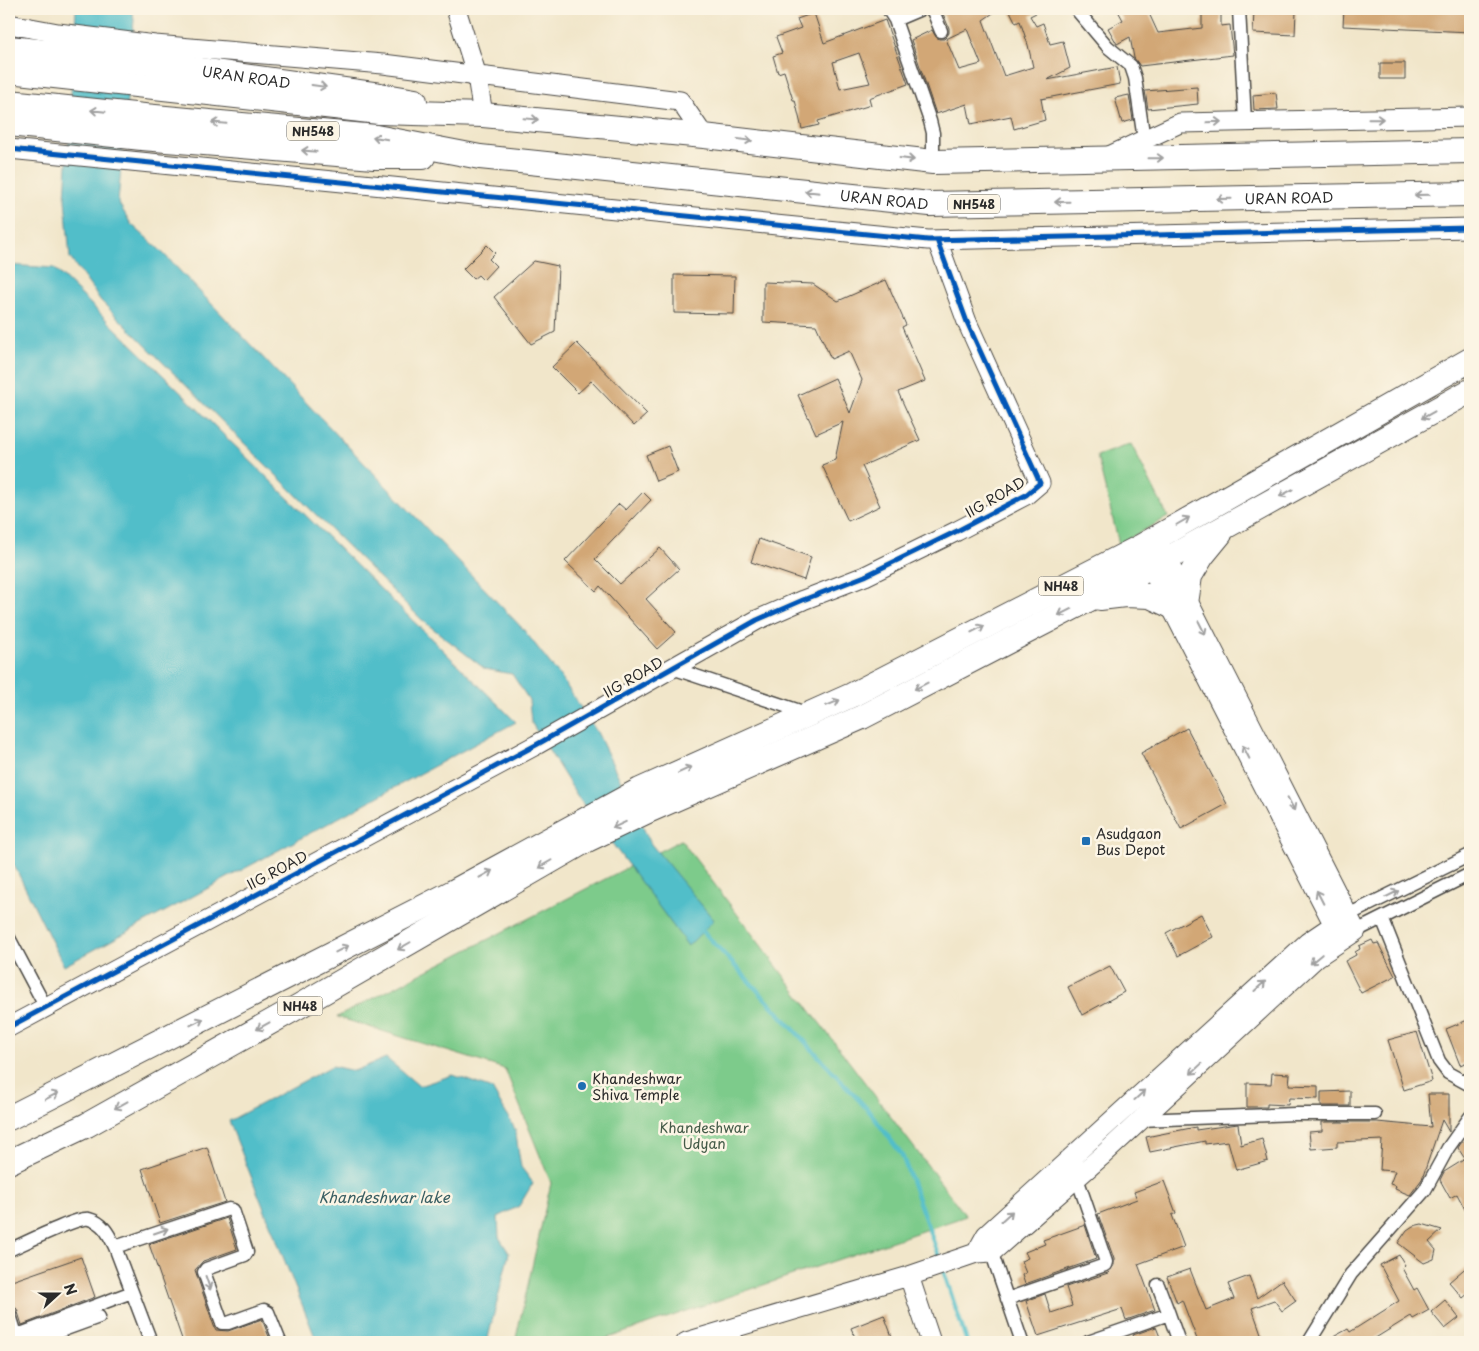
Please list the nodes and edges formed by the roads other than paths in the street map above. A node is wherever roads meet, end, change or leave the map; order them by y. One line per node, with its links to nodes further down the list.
1 (456, 9): 14 (street)
2 (888, 9): 7 (street)
3 (921, 9): 7 (street)
4 (930, 9): 9 (street)
5 (1076, 9): 23 (street)
6 (1239, 9): 19 (street)
7 (895, 20): 27 (street)
8 (9, 24): 11 (street)
9 (941, 31)
10 (9, 48): 11 (highway, URAN ROAD / NH548)
11 (57, 54): 12 (highway, URAN ROAD / NH548); 12 (street); 13 (highway, URAN ROAD / NH548)
12 (150, 64): 14 (street); 16 (highway, URAN ROAD / NH548, one-way to 16)
13 (9, 71)
14 (477, 76): 16 (street); 21 (street)
15 (9, 102): 18 (highway, URAN ROAD / NH548)
16 (483, 115): 21 (highway, URAN ROAD / NH548, one-way to 21)
17 (1470, 117): 19 (street, one-way to 17)
18 (51, 118): 20 (highway, URAN ROAD / NH548); 22 (highway, URAN ROAD / NH548, one-way to 18)
19 (1245, 121): 23 (street, one-way to 19)
20 (9, 124)
21 (704, 136): 27 (highway, URAN ROAD / NH548, one-way to 27)
22 (142, 139): 24 (street); 28 (highway, URAN ROAD / NH548, one-way to 22); 30 (street)
23 (1144, 140): 26 (street)
24 (9, 149)
25 (1470, 152): 26 (highway, URAN ROAD / NH548, one-way to 25)
26 (1103, 159): 27 (highway, URAN ROAD / NH548)
27 (933, 162)
28 (1470, 194)
29 (1470, 228): 30 (street)
30 (937, 240): 38 (street, IIG ROAD)
31 (1470, 360): 34 (highway, NH48, one-way to 31)
32 (1470, 391): 33 (highway, NH48, one-way to 33)
33 (1228, 525): 35 (highway, NH48); 37 (highway)
34 (1148, 542): 35 (street); 39 (highway, NH48, one-way to 34)
35 (1159, 563): 36 (highway, NH48); 37 (street)
36 (1087, 600): 37 (highway); 40 (highway, NH48, one-way to 40)
37 (1179, 602): 46 (street)
38 (672, 668): 39 (street); 48 (street, IIG ROAD)
39 (808, 713): 40 (street); 41 (highway, NH48, one-way to 39)
40 (818, 736): 41 (highway, NH48)
41 (645, 800): 42 (highway, NH48)
42 (583, 831): 53 (highway, NH48, one-way to 42); 56 (highway, NH48, one-way to 56)
43 (1470, 855): 46 (street, one-way to 43)
44 (1470, 874): 45 (street)
45 (1382, 918): 46 (street); 50 (street)
46 (1345, 928): 54 (street, one-way to 54); 55 (street, one-way to 46)
47 (9, 938): 48 (street)
48 (45, 1006): 49 (street, IIG ROAD)
49 (9, 1027)
50 (1470, 1085)
51 (1375, 1114): 54 (street)
52 (1470, 1117): 78 (street)
53 (9, 1118)
54 (1141, 1120): 55 (street); 57 (street)
55 (1112, 1121): 60 (street, one-way to 55)
56 (9, 1162)
57 (1077, 1178): 60 (street); 64 (street)
58 (115, 1247): 59 (street); 63 (street); 72 (street, one-way to 72)
59 (9, 1250)
60 (980, 1250): 61 (street); 64 (street)
61 (909, 1276): 68 (street); 74 (street)
62 (1158, 1285): 66 (street)
63 (132, 1292): 65 (street); 71 (street)
64 (1007, 1299): 75 (street)
65 (9, 1312)
66 (1169, 1314): 76 (street); 77 (street)
67 (99, 1317): 69 (street)
68 (734, 1336): 73 (street)
69 (52, 1339): 70 (street)
70 (30, 1342)
71 (151, 1342)
72 (280, 1342)
73 (686, 1342)
74 (931, 1342)
75 (1022, 1342)
76 (1088, 1342)
77 (1179, 1342)
78 (1309, 1342)

